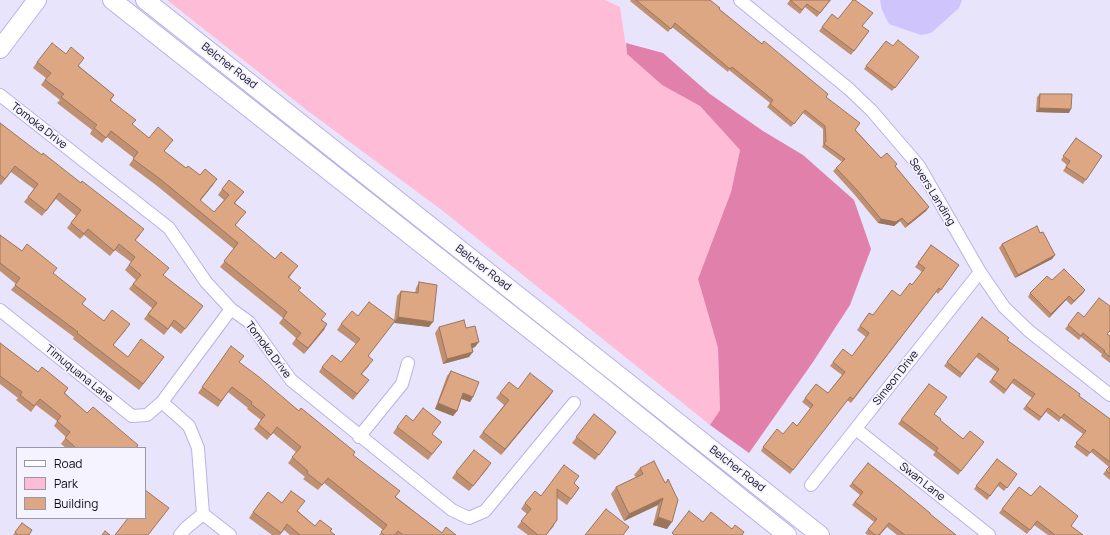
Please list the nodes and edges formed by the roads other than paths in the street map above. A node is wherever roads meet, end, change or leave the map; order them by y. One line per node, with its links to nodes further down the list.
1 (37, 0): 5 (main road)
2 (112, 0): 20 (main road, Belcher Road)
3 (145, 0): 21 (main road, Belcher Road)
4 (745, 1): 7 (street, Severs Landing)
5 (0, 49)
6 (0, 95): 8 (street, Tomoka Drive)
7 (980, 272): 11 (street, Severs Landing); 14 (street, Simeon Drive)
8 (231, 309): 12 (street, Timuquana Lane); 15 (street, Tomoka Drive)
9 (0, 310): 12 (street, Timuquana Lane)
10 (408, 363): 15 (street)
11 (1110, 395)
12 (162, 402): 17 (street)
13 (574, 403): 15 (street, Tomoka Drive)
14 (856, 429): 16 (street, Simeon Drive); 22 (street, Swan Lane)
15 (359, 436)
16 (812, 485)
17 (203, 514): 18 (street); 19 (street)
18 (180, 535)
19 (230, 535)
20 (787, 535)
21 (820, 535)
22 (990, 535)

